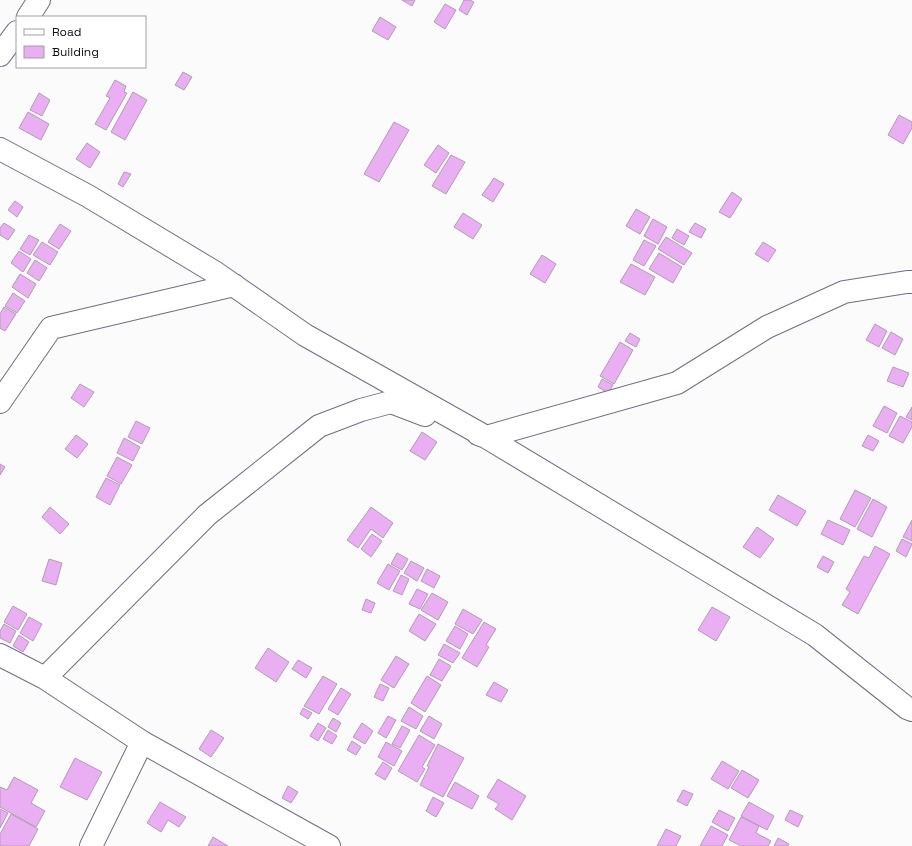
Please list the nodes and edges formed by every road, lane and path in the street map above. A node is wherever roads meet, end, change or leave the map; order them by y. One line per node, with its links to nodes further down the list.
1 (39, 0): 2 (street)
2 (29, 16)
3 (16, 33): 4 (street)
4 (0, 54)
5 (0, 149): 7 (street)
6 (912, 282): 9 (street)
7 (234, 285): 8 (street); 9 (street)
8 (0, 402)
9 (486, 437): 11 (street); 12 (street)
10 (0, 655): 11 (street)
11 (46, 678): 13 (street)
12 (912, 710)
13 (142, 742): 14 (street); 15 (street)
14 (91, 846)
15 (329, 846)

